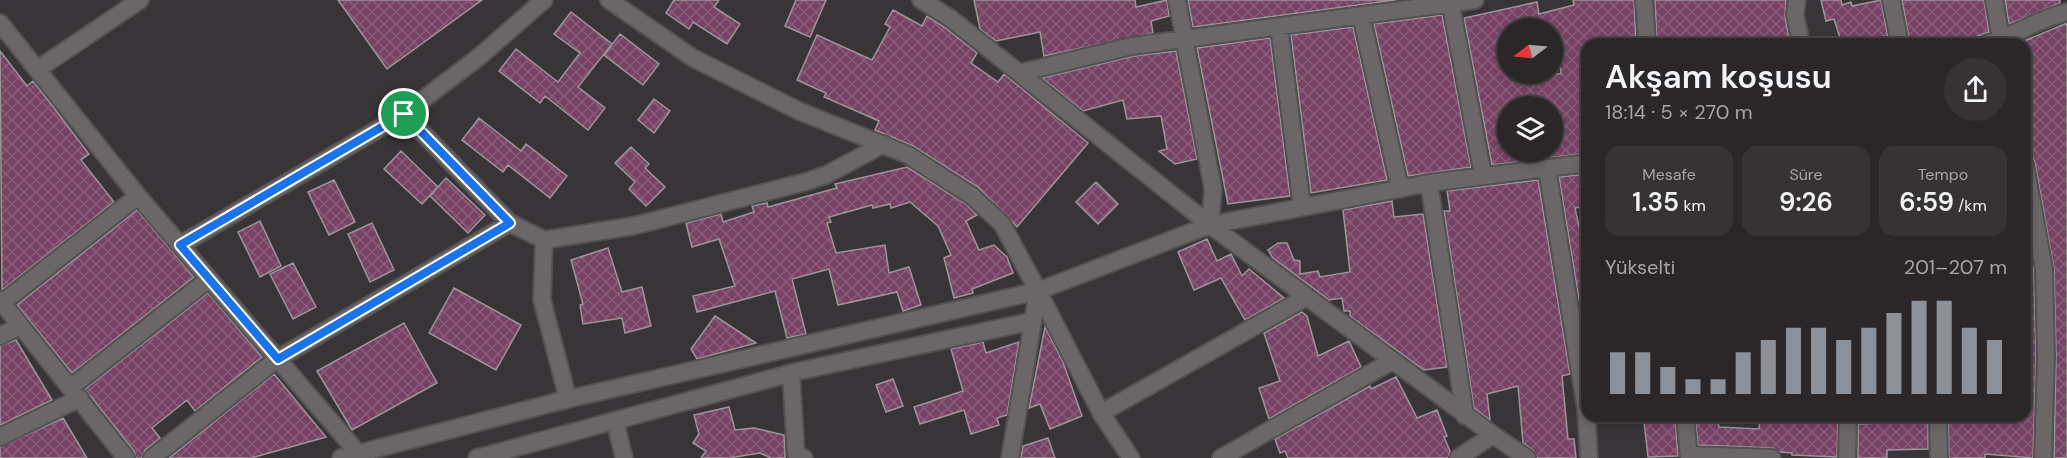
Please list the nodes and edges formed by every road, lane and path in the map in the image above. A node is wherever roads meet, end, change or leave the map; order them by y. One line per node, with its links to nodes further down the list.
1 (140, 0): 22 (street)
2 (544, 0): 24 (street)
3 (609, 0): 25 (street)
4 (921, 0): 23 (street)
5 (1177, 0): 21 (street)
6 (1474, 0): 11 (street)
7 (1644, 0): 16 (street)
8 (1797, 0): 17 (street)
9 (1891, 0): 18 (street)
10 (1994, 0): 19 (street)
11 (1450, 2): 13 (street); 28 (street)
12 (2067, 12): 20 (street)
13 (1361, 15): 15 (street); 30 (street)
14 (0, 23): 22 (street)
15 (1279, 26): 21 (street); 33 (street)
16 (1647, 38)
17 (1801, 38)
18 (1899, 38)
19 (1997, 38)
20 (2005, 38)
21 (1184, 41): 23 (street); 35 (street)
22 (38, 69): 31 (street)
23 (1019, 73): 35 (street)
24 (404, 114): 34 (street); 37 (street)
25 (884, 144): 36 (street); 39 (street)
26 (1581, 164): 27 (street)
27 (1547, 168): 28 (street); 48 (street)
28 (1483, 176): 29 (street)
29 (1429, 183): 30 (street); 52 (street)
30 (1400, 189): 33 (street)
31 (138, 196): 37 (street); 41 (street)
32 (2031, 198): 77 (street)
33 (1302, 207): 35 (street)
34 (510, 223): 36 (street); 45 (street)
35 (1210, 225): 39 (street); 40 (street)
36 (544, 240): 50 (street)
37 (180, 245): 38 (street)
38 (209, 279): 45 (street); 49 (street)
39 (1038, 291): 42 (street); 50 (street); 51 (street)
40 (1305, 298): 46 (street); 51 (street)
41 (1, 301): 43 (street)
42 (1034, 321): 47 (street); 68 (street)
43 (20, 326): 44 (street); 49 (street)
44 (0, 336)
45 (278, 359): 60 (street); 63 (street)
46 (1392, 360): 52 (street); 70 (street)
47 (791, 373): 53 (street); 67 (street)
48 (1581, 378)
49 (76, 392): 59 (street); 62 (street)
50 (568, 399): 60 (street)
51 (1101, 413): 69 (street)
52 (1465, 416): 58 (street)
53 (615, 421): 65 (street); 66 (street)
54 (1587, 422): 73 (street)
55 (1685, 422): 61 (street)
56 (1848, 422): 75 (street)
57 (1938, 422): 76 (street)
58 (1493, 435): 71 (street); 72 (street)
59 (0, 438)
60 (358, 453): 64 (street)
61 (1689, 457): 74 (street)
62 (126, 458)
63 (152, 458)
64 (341, 458)
65 (477, 458)
66 (624, 458)
67 (804, 458)
68 (1011, 458)
69 (1131, 458)
70 (1221, 458)
71 (1458, 458)
72 (1527, 458)
73 (1589, 458)
74 (1772, 458)
75 (1847, 458)
76 (1939, 458)
77 (2043, 458)

